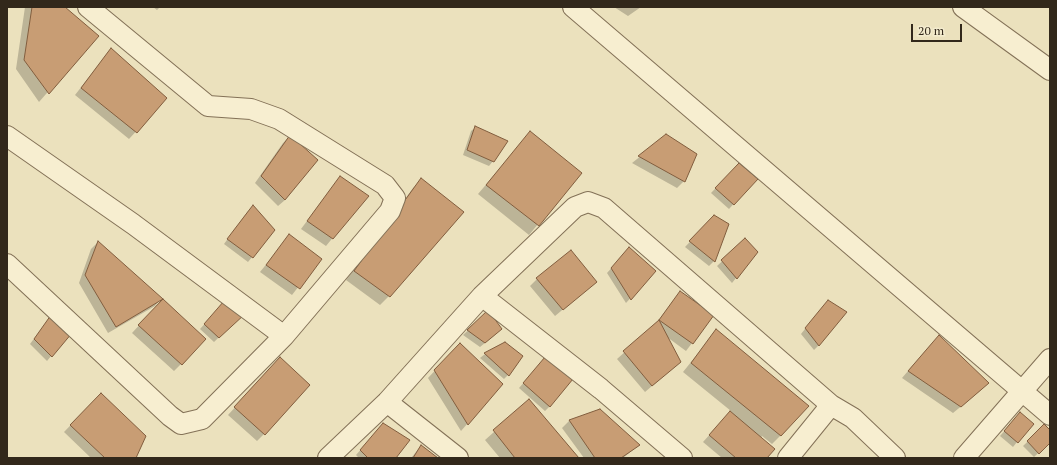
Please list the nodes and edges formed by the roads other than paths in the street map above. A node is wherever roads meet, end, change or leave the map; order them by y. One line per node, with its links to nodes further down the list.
1 (88, 7): 8 (street)
2 (573, 7): 10 (street)
3 (963, 7): 4 (street)
4 (1050, 70)
5 (7, 136): 8 (street)
6 (7, 264): 8 (street)
7 (482, 296): 11 (street); 12 (street); 16 (street)
8 (284, 336)
9 (1050, 359): 10 (street)
10 (1022, 390): 13 (street); 19 (street)
11 (387, 402): 14 (street); 15 (street)
12 (831, 405): 17 (street); 18 (street)
13 (1050, 415)
14 (328, 458)
15 (458, 458)
16 (682, 458)
17 (788, 458)
18 (895, 458)
19 (964, 458)

